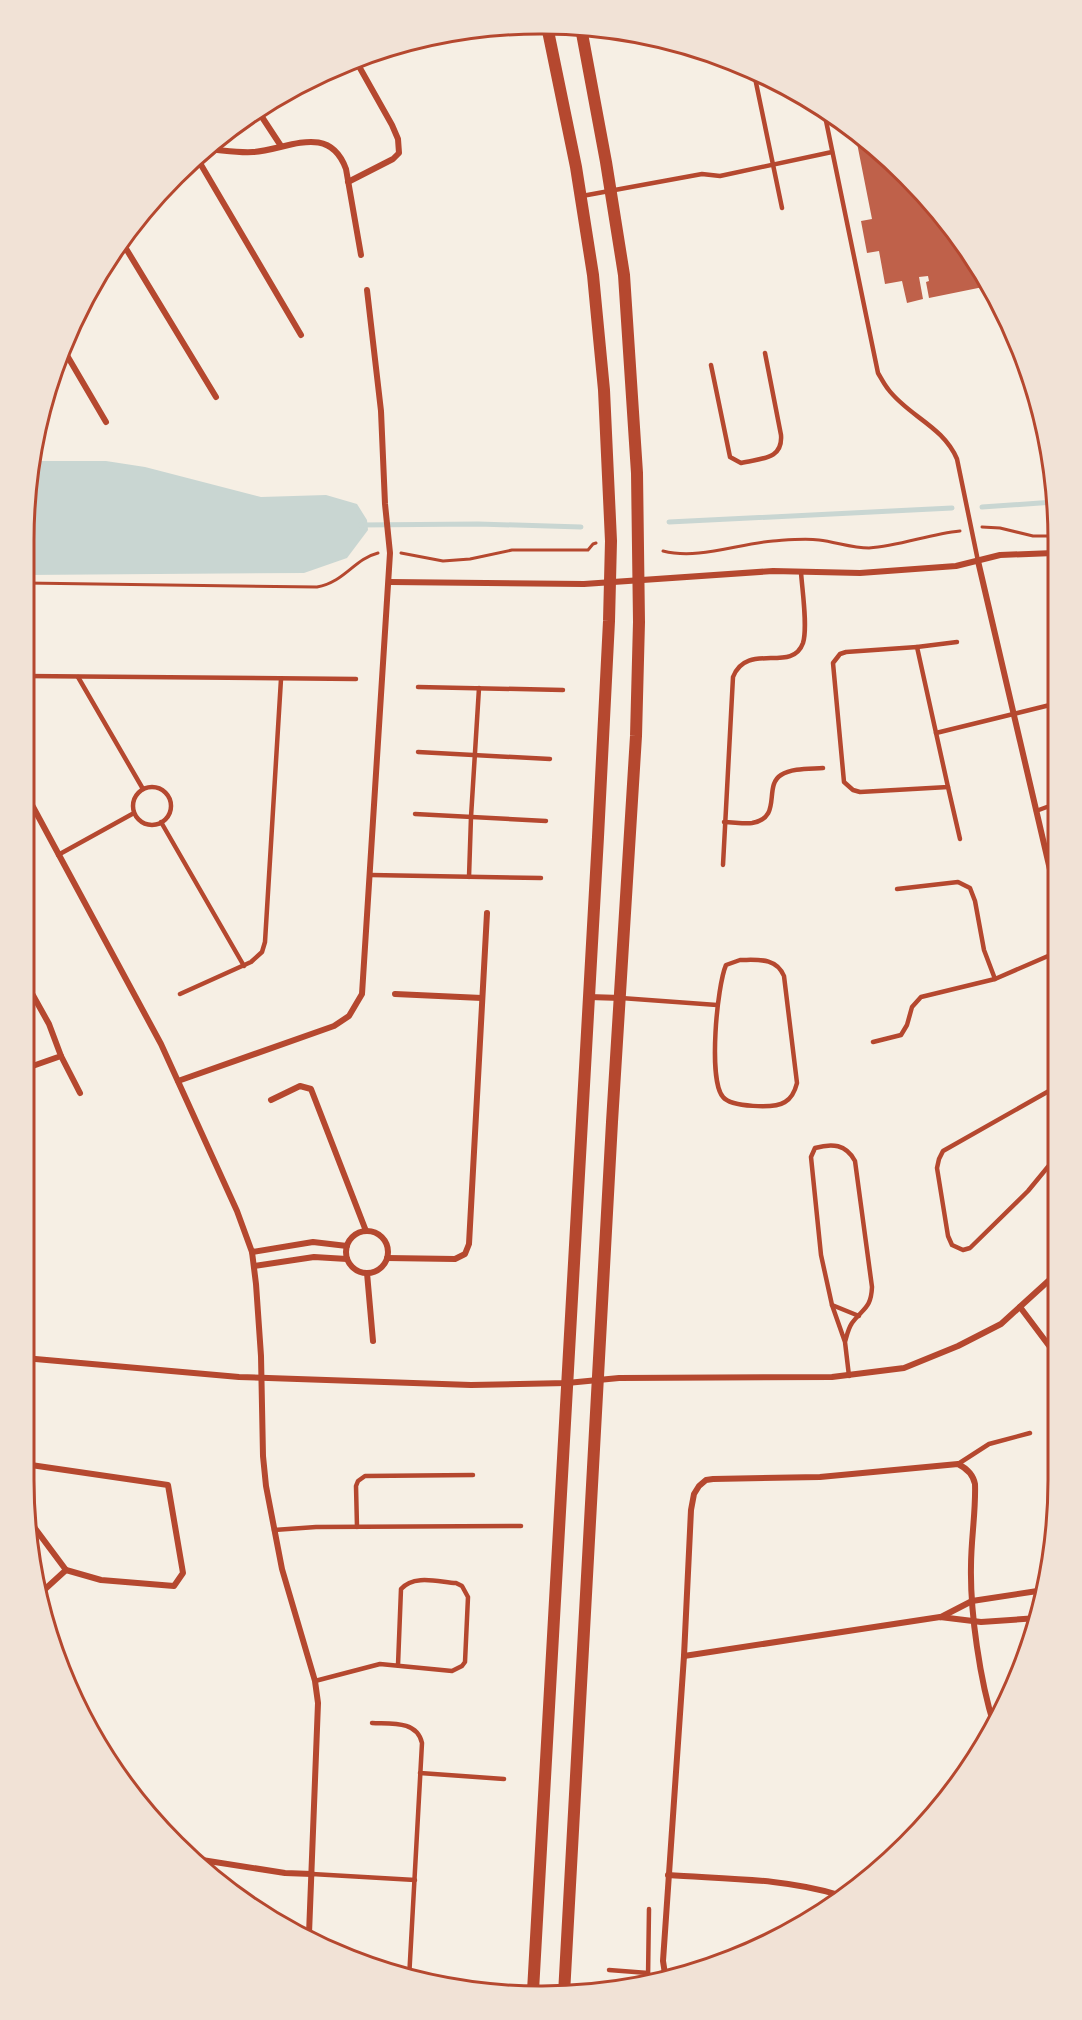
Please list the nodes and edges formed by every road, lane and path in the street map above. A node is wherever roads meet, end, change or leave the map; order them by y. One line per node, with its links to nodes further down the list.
1 (549, 34): 14 (main road)
2 (583, 37): 13 (main road)
3 (360, 68): 12 (street)
4 (756, 83): 11 (lane)
5 (263, 118): 7 (street)
6 (826, 123): 9 (lane)
7 (281, 146): 8 (street); 12 (street)
8 (220, 150)
9 (832, 152): 11 (lane); 33 (lane)
10 (201, 165): 19 (street)
11 (773, 165): 13 (lane); 15 (lane)
12 (348, 182): 17 (street)
13 (611, 191): 14 (lane); 35 (main road)
14 (580, 196): 37 (main road)
15 (782, 208)
16 (127, 250): 23 (street)
17 (361, 255)
18 (367, 290): 36 (street)
19 (301, 335)
20 (765, 353): 22 (lane)
21 (68, 359): 24 (street)
22 (711, 365)
23 (216, 397)
24 (106, 422)
25 (983, 528): 27 (path)
26 (960, 531): 29 (path)
27 (1048, 536)
28 (599, 543): 31 (path)
29 (663, 551)
30 (378, 553): 38 (path)
31 (399, 553)
32 (1048, 553): 33 (street)
33 (978, 561): 34 (street); 49 (street)
34 (801, 572): 35 (street); 65 (lane)
35 (639, 580): 37 (street); 83 (main road)
36 (390, 582): 37 (street); 70 (street)
37 (610, 582): 81 (main road)
38 (34, 583)
39 (957, 642): 40 (lane)
40 (917, 647): 50 (lane); 55 (lane)
41 (34, 676): 42 (lane)
42 (78, 676): 43 (lane); 56 (lane)
43 (281, 679): 44 (lane); 76 (lane)
44 (356, 679)
45 (418, 687): 46 (lane)
46 (479, 688): 47 (lane); 52 (lane)
47 (563, 690)
48 (1048, 705): 49 (lane)
49 (1013, 713): 50 (lane); 59 (street)
50 (936, 733): 55 (lane)
51 (417, 752): 52 (lane)
52 (475, 755): 53 (lane); 62 (lane)
53 (550, 759)
54 (823, 768): 65 (lane)
55 (948, 787): 66 (lane)
56 (143, 789): 60 (lane); 64 (lane)
57 (1048, 807): 59 (lane)
58 (34, 809): 67 (street)
59 (1036, 811): 68 (street)
60 (134, 813): 64 (lane); 67 (lane)
61 (415, 814): 62 (lane)
62 (471, 817): 63 (lane); 71 (lane)
63 (546, 821)
64 (161, 822): 76 (lane)
65 (724, 822): 69 (lane)
66 (960, 839)
67 (58, 855): 88 (street)
68 (1048, 862)
69 (723, 865)
70 (371, 875): 71 (lane); 88 (street)
71 (469, 877): 72 (lane)
72 (541, 878)
73 (897, 889): 77 (lane)
74 (487, 913): 82 (street)
75 (1048, 956): 77 (lane)
76 (244, 966): 78 (lane)
77 (995, 978): 85 (lane)
78 (180, 994)
79 (395, 994): 82 (street)
80 (34, 997): 86 (street)
81 (589, 997): 83 (street); 111 (main road)
82 (482, 998): 96 (street)
83 (621, 998): 84 (lane); 110 (main road)
84 (717, 1005): 84 (lane)
85 (873, 1042)
86 (62, 1056): 87 (street); 90 (street)
87 (34, 1066)
88 (178, 1081): 95 (street)
89 (1048, 1092): 92 (lane)
90 (80, 1093)
91 (272, 1100): 93 (street)
92 (1048, 1167)
93 (366, 1231): 94 (street); 96 (street)
94 (347, 1246): 95 (street); 97 (street)
95 (252, 1252): 98 (street)
96 (387, 1258): 99 (street)
97 (347, 1259): 98 (street); 99 (street)
98 (254, 1266): 109 (street)
99 (367, 1273): 104 (street)
100 (1048, 1281): 102 (street)
101 (832, 1305): 103 (lane); 103 (lane); 105 (lane)
102 (1020, 1307): 106 (street); 108 (street)
103 (858, 1316): 105 (lane)
104 (373, 1341)
105 (845, 1342): 108 (lane)
106 (1048, 1344)
107 (34, 1359): 109 (street)
108 (849, 1376): 110 (street)
109 (261, 1378): 111 (street); 118 (street)
110 (599, 1380): 111 (street); 147 (main road)
111 (567, 1383): 146 (main road)
112 (1030, 1433): 113 (lane)
113 (958, 1464): 123 (street); 127 (street)
114 (34, 1465): 120 (street)
115 (473, 1475): 117 (lane)
116 (521, 1526): 117 (lane)
117 (357, 1527): 118 (lane)
118 (274, 1530): 129 (street)
119 (38, 1532): 120 (street)
120 (66, 1570): 121 (street)
121 (46, 1588)
122 (1035, 1591): 123 (street)
123 (972, 1601): 124 (street); 126 (street)
124 (940, 1617): 126 (street); 127 (street)
125 (1028, 1618): 126 (street)
126 (975, 1621): 130 (street)
127 (684, 1656): 136 (street)
128 (398, 1665): 128 (lane); 129 (lane)
129 (315, 1681): 135 (street)
130 (991, 1711)
131 (372, 1723): 132 (lane)
132 (420, 1773): 133 (lane); 137 (lane)
133 (504, 1779)
134 (208, 1861): 135 (street)
135 (312, 1874): 137 (lane); 140 (street)
136 (668, 1875): 138 (street); 143 (street)
137 (415, 1880): 141 (lane)
138 (833, 1892)
139 (649, 1909): 144 (lane)
140 (309, 1929)
141 (411, 1968)
142 (609, 1970): 145 (lane)
143 (664, 1970)
144 (648, 1974)
145 (645, 1975)
146 (532, 1985)
147 (565, 1985)

